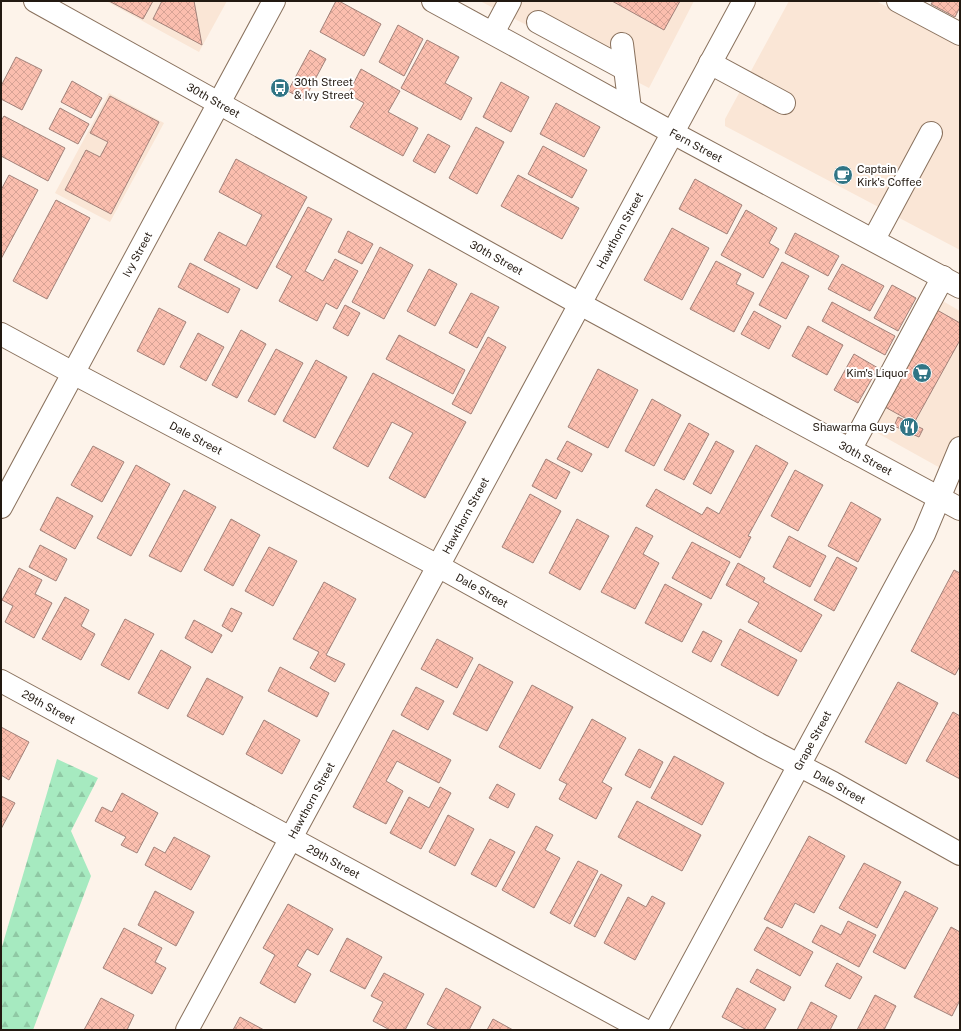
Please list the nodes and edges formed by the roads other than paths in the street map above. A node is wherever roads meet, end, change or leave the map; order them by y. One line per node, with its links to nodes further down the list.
1 (35, 1): 14 (street, 30th Street)
2 (274, 1): 14 (street, Ivy Street)
3 (432, 1): 8 (street, Fern Street)
4 (510, 1): 8 (street)
5 (744, 1): 11 (street, Hawthorn Street)
6 (898, 1): 9 (street)
7 (538, 22): 12 (street)
8 (493, 33): 15 (street, Fern Street)
9 (960, 34)
10 (622, 44): 12 (street)
11 (710, 63): 13 (street); 17 (street, Hawthorn Street)
12 (625, 69): 15 (street)
13 (784, 103)
14 (219, 104): 20 (street, 30th Street); 22 (street, Ivy Street)
15 (630, 109): 17 (street, Fern Street)
16 (931, 132): 18 (street)
17 (673, 133): 18 (street, Fern Street); 20 (street, Hawthorn Street)
18 (874, 239): 19 (street, Fern Street)
19 (952, 282): 24 (street)
20 (580, 304): 24 (street, 30th Street); 28 (street, Hawthorn Street)
21 (1, 334): 22 (street, Dale Street)
22 (73, 373): 26 (street, Ivy Street); 28 (street, Dale Street)
23 (960, 448): 25 (street, Grape Street)
24 (850, 450): 25 (street, 30th Street)
25 (939, 498): 27 (street, 30th Street); 30 (street, Grape Street)
26 (1, 508)
27 (960, 509)
28 (438, 566): 30 (street, Dale Street); 31 (street, Hawthorn Street)
29 (1, 681): 31 (street, 29th Street)
30 (799, 765): 32 (street, Dale Street); 35 (street, Grape Street)
31 (291, 838): 33 (street, Hawthorn Street); 34 (street, 29th Street)
32 (960, 854)
33 (187, 1030)
34 (644, 1030)
35 (656, 1030)

